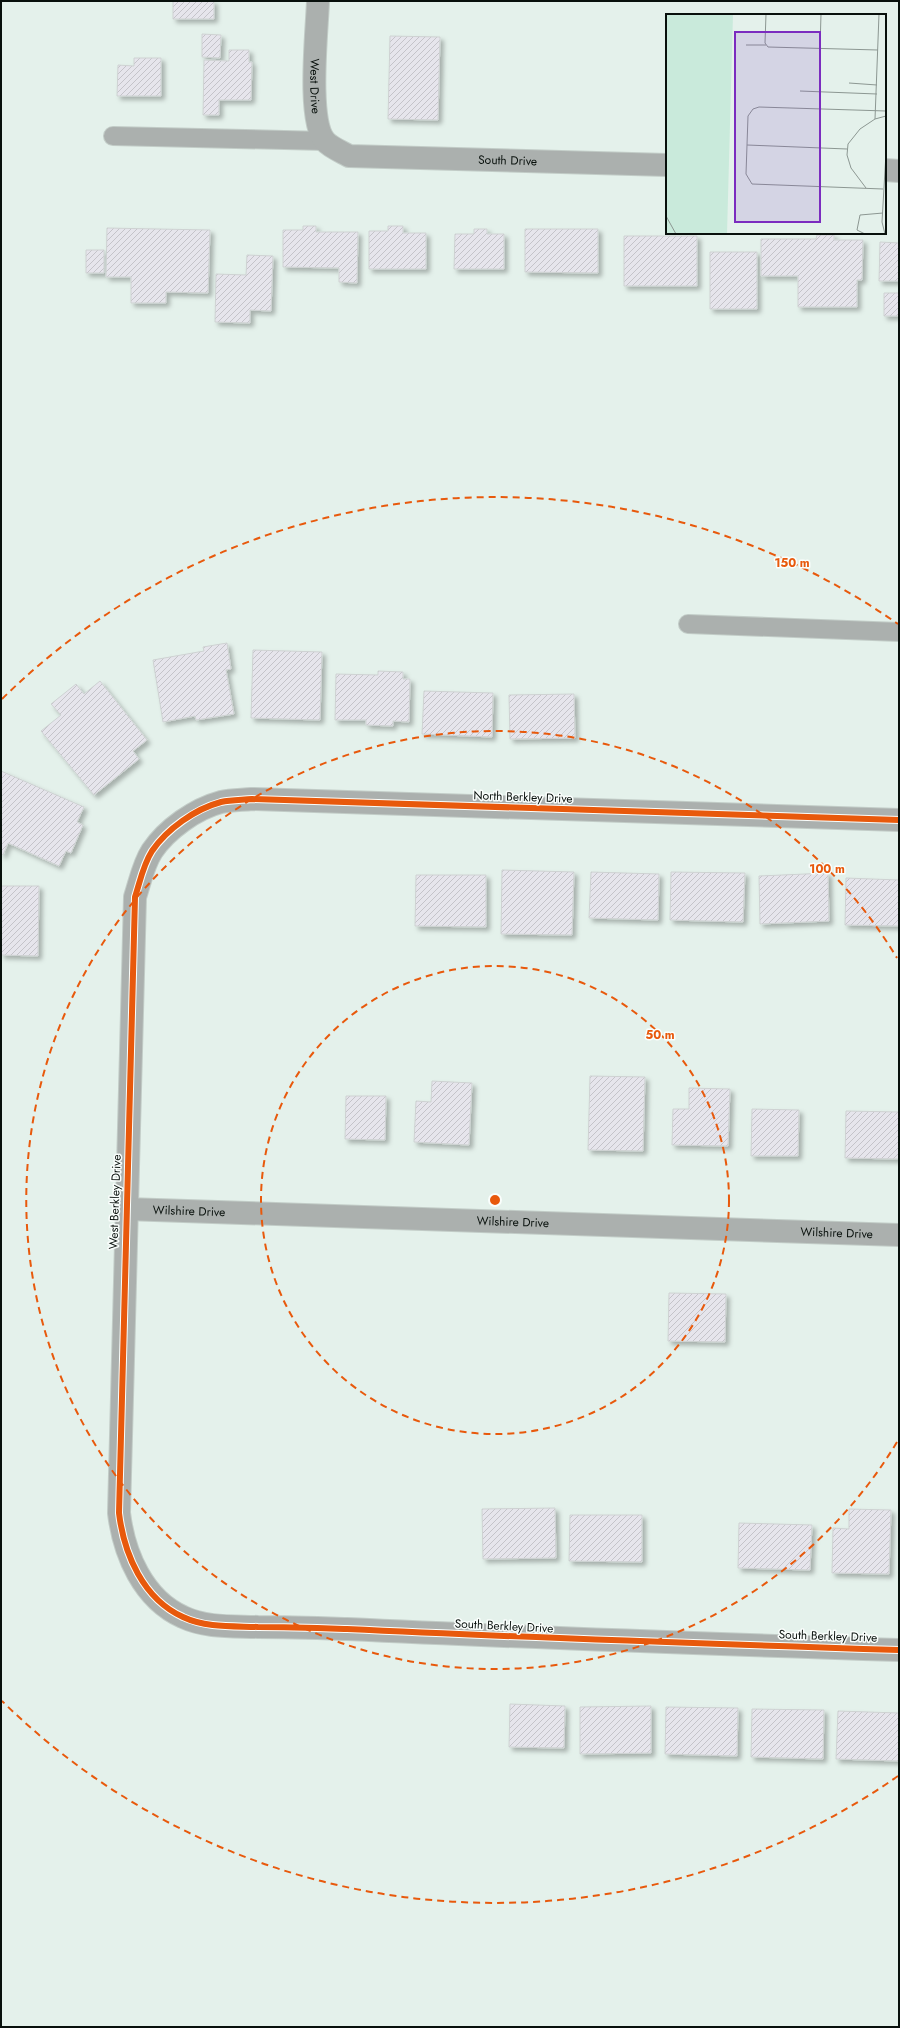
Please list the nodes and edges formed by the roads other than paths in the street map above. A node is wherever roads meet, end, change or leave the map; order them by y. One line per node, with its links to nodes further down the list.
1 (318, 1): 3 (street, West Drive)
2 (113, 136): 3 (lane)
3 (325, 141): 4 (street, South Drive)
4 (666, 165)
5 (886, 170): 6 (street)
6 (899, 171)
7 (688, 624): 8 (lane)
8 (899, 632)
9 (899, 820): 10 (street, North Berkley Drive)
10 (160, 843): 11 (street, West Berkley Drive)
11 (126, 1209): 12 (street, Wilshire Drive); 13 (street, West Berkley Drive)
12 (899, 1234)
13 (132, 1565): 14 (street, South Berkley Drive)
14 (899, 1650)

